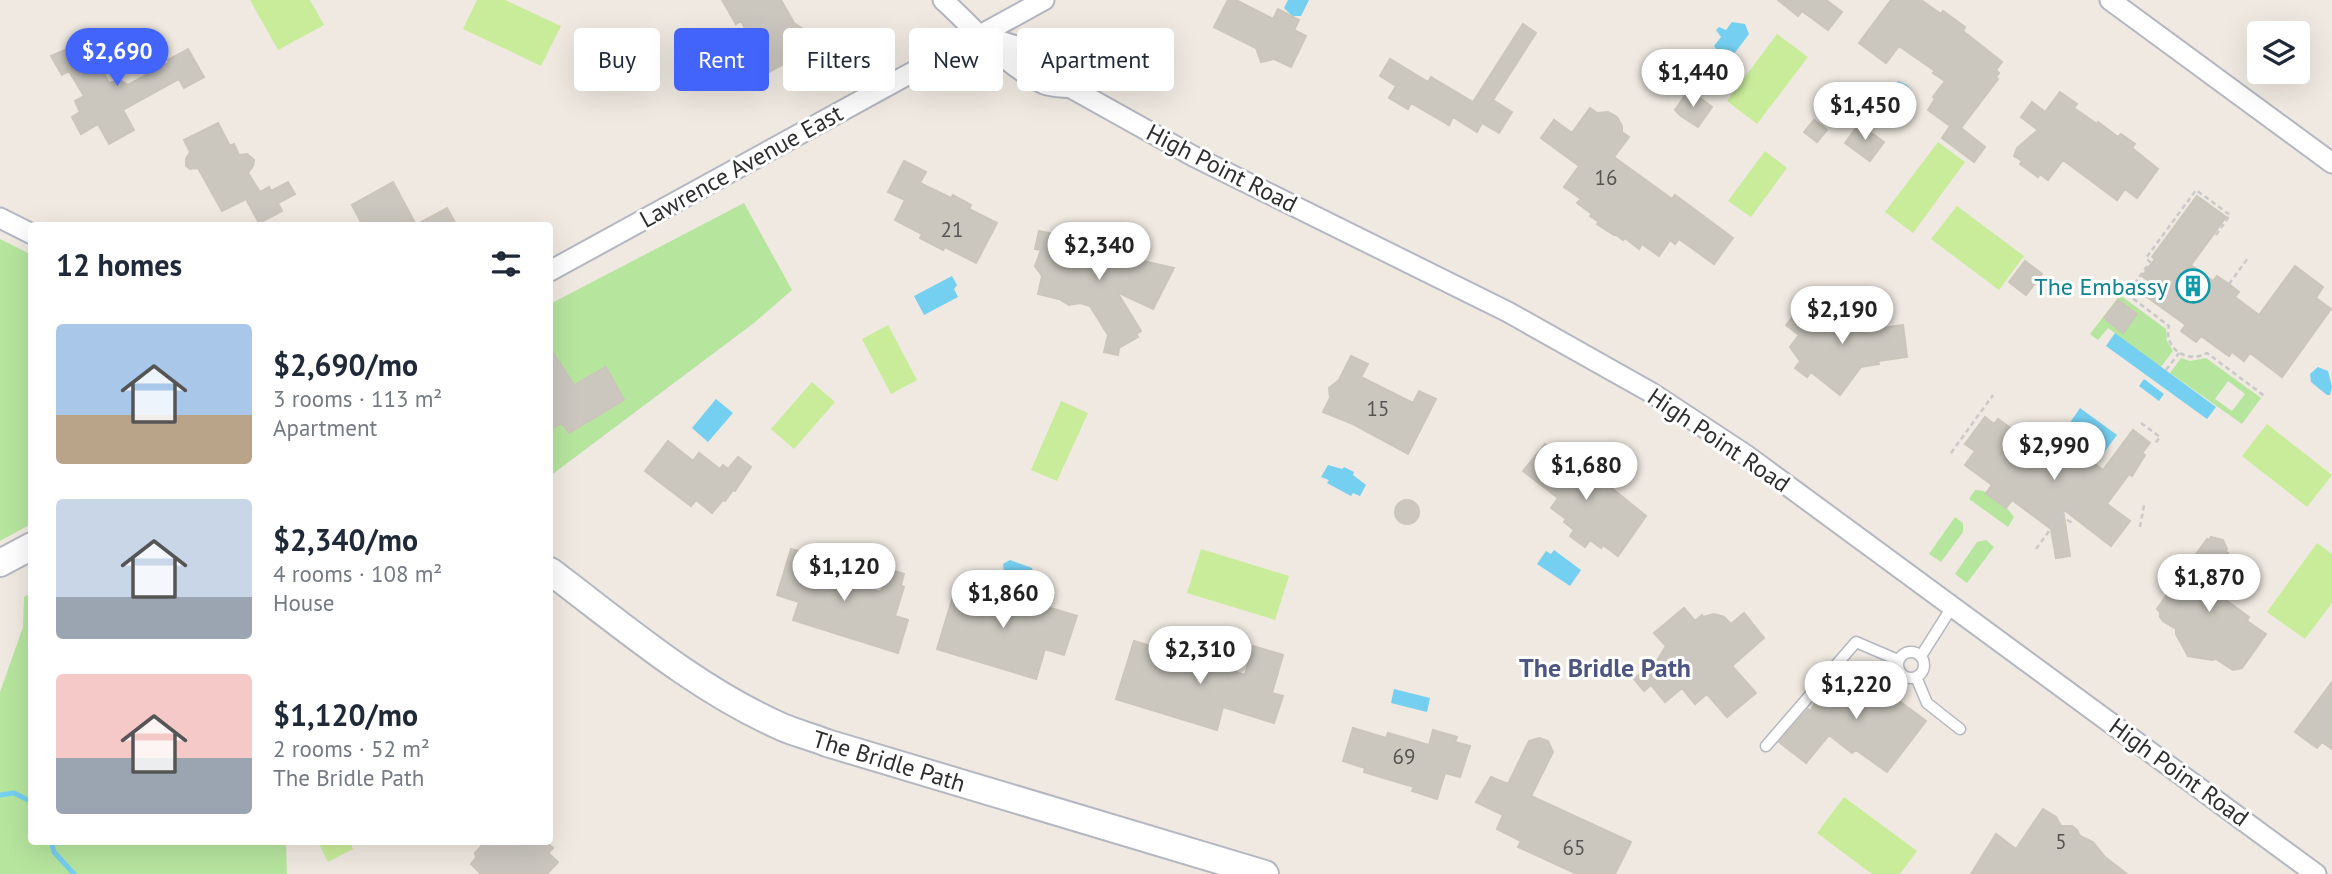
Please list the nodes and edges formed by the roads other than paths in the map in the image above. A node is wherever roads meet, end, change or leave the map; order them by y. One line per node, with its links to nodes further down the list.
1 (943, 0): 4 (street, High Point Road)
2 (1044, 0): 5 (street, Lawrence Avenue East)
3 (2110, 0): 8 (street)
4 (973, 28)
5 (994, 28)
6 (1003, 42): 15 (street, High Point Road)
7 (909, 74): 11 (street, Lawrence Avenue East)
8 (2332, 163)
9 (0, 218): 10 (street)
10 (28, 232)
11 (553, 269)
12 (28, 548): 13 (street)
13 (0, 563)
14 (553, 573): 21 (street, The Bridle Path)
15 (1952, 607): 16 (lane); 22 (street, High Point Road)
16 (1921, 656): 17 (lane); 18 (lane)
17 (1898, 660): 18 (lane); 20 (lane)
18 (1916, 677): 19 (lane)
19 (1960, 729)
20 (1766, 746)
21 (1265, 874)
22 (2316, 874)

